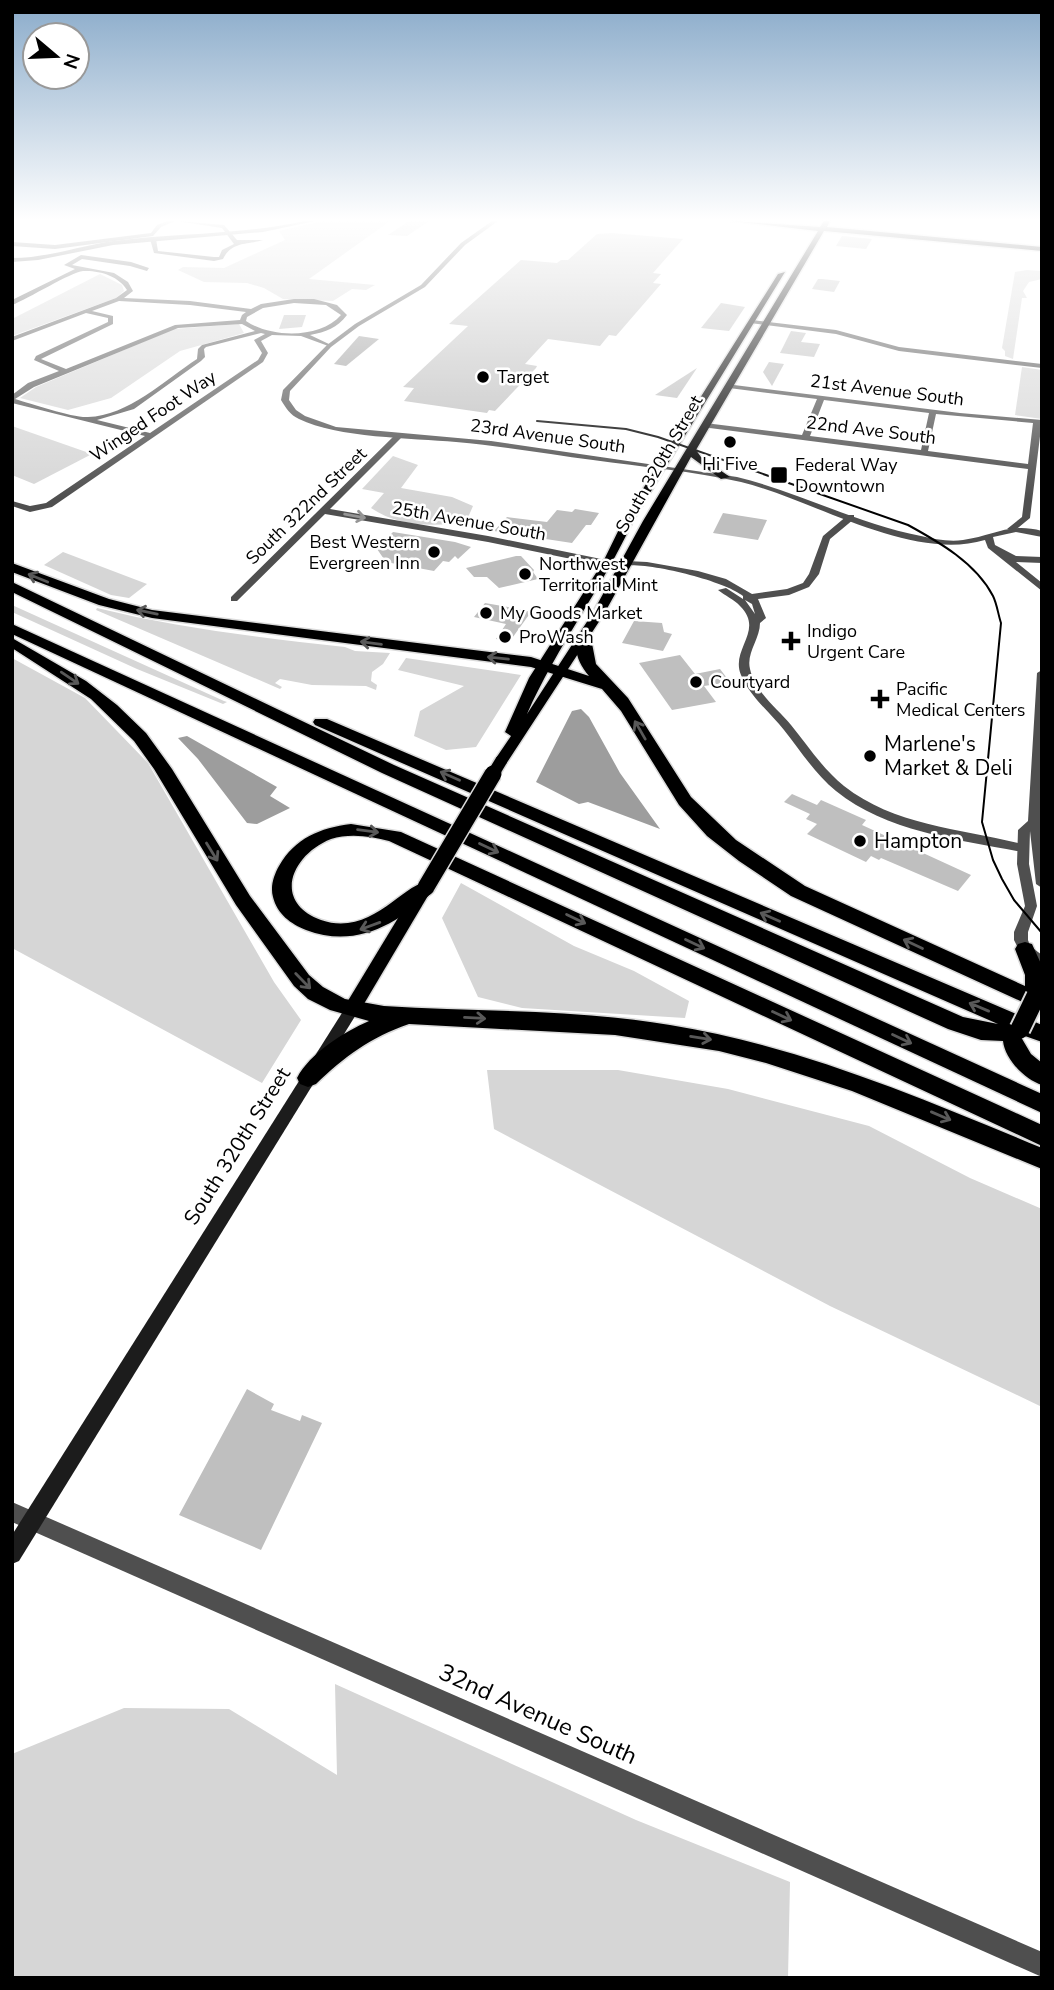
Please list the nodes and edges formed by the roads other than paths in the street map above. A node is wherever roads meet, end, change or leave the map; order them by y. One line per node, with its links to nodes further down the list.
1 (81, 314): 13 (street)
2 (99, 314): 17 (street)
3 (247, 314): 10 (street)
4 (343, 314): 11 (street)
5 (376, 314): 14 (street)
6 (757, 314): 8 (main road, South 320th Street)
7 (772, 314): 9 (main road, South 320th Street)
8 (752, 322): 9 (street); 15 (main road, South 320th Street)
9 (766, 324): 16 (street); 18 (main road, South 320th Street)
10 (252, 331): 12 (street); 17 (street); 23 (street); 27 (street, Winged Foot Way)
11 (318, 331): 12 (street); 14 (street)
12 (302, 334): 14 (street)
13 (12, 339)
14 (330, 345): 26 (street, 23rd Avenue South)
15 (728, 361): 18 (main road); 19 (main road, South 320th Street)
16 (1042, 366)
17 (66, 370): 21 (street)
18 (729, 386): 20 (street, 21st Avenue South); 24 (main road, South 320th Street)
19 (712, 388): 24 (main road); 32 (main road, South 320th Street)
20 (821, 398): 22 (street, 21st Avenue South); 28 (street)
21 (12, 400): 23 (street)
22 (933, 412): 25 (street, 21st Avenue South); 30 (street)
23 (86, 419): 27 (street)
24 (708, 422): 28 (street, 22nd Ave South); 29 (main road, South 320th Street)
25 (1040, 422): 31 (street)
26 (400, 435): 32 (street, 23rd Avenue South); 36 (street, South 322nd Street)
27 (153, 436): 35 (street, Winged Foot Way)
28 (805, 438): 30 (street, 22nd Ave South)
29 (691, 450): 33 (main road, South 320th Street); 34 (main road)
30 (924, 453): 31 (street, 22nd Ave South)
31 (1032, 467): 38 (street)
32 (661, 468): 33 (street, 23rd Avenue South); 45 (main road, South 320th Street)
33 (678, 470): 34 (street, 23rd Avenue South); 46 (main road, South 320th Street)
34 (725, 477): 37 (street, 23rd Avenue South)
35 (12, 503)
36 (325, 511): 45 (street, 25th Avenue South, one-way to 45); 51 (street, South 322nd Street)
37 (851, 517): 42 (street, 23rd Avenue South); 50 (street)
38 (1026, 518): 39 (street); 40 (street)
39 (1011, 529): 40 (street); 41 (street, 23rd Avenue South)
40 (1041, 533)
41 (989, 537): 42 (street, 23rd Avenue South); 43 (street)
42 (958, 544): 43 (street)
43 (999, 552): 44 (street); 49 (street)
44 (1042, 561): 49 (street)
45 (609, 562): 46 (street, 25th Avenue South); 58 (main road, South 320th Street)
46 (627, 566): 50 (street); 52 (street); 55 (main road, South 320th Street)
47 (12, 567): 58 (highway, one-way to 47)
48 (12, 586): 57 (highway)
49 (1041, 586)
50 (753, 597): 52 (street); 53 (street)
51 (234, 599)
52 (740, 600): 53 (street)
53 (755, 622): 66 (street)
54 (12, 628): 62 (highway)
55 (584, 636): 59 (main road, South 320th Street); 61 (highway)
56 (12, 642): 73 (highway, one-way to 73)
57 (176, 664): 74 (highway); 76 (highway, one-way to 57)
58 (546, 665): 59 (highway); 64 (main road, South 320th Street)
59 (562, 673): 61 (highway); 64 (main road, South 320th Street)
60 (1042, 673): 63 (street)
61 (607, 685): 72 (highway, one-way to 61)
62 (160, 696): 74 (highway); 81 (highway, one-way to 81)
63 (1041, 719): 65 (street)
64 (501, 761): 68 (main road, South 320th Street, bridge)
65 (1034, 823): 66 (street); 67 (street)
66 (1022, 848): 70 (street)
67 (1042, 884)
68 (426, 887): 73 (main road, South 320th Street); 82 (highway, one-way to 82)
69 (1042, 917): 70 (street)
70 (1025, 925): 71 (street)
71 (1025, 949): 72 (highway)
72 (1039, 986): 77 (highway, bridge)
73 (352, 1009): 75 (highway); 80 (main road, South 320th Street)
74 (916, 1012): 77 (highway)
75 (407, 1017): 80 (highway); 83 (highway, one-way to 83)
76 (1042, 1034)
77 (1016, 1036): 78 (highway); 79 (highway)
78 (1042, 1060)
79 (1042, 1076)
80 (308, 1078): 84 (main road, South 320th Street)
81 (1042, 1104)
82 (1042, 1136)
83 (1042, 1159)
84 (23, 1516): 85 (main road, South 320th Street); 86 (street, 32nd Avenue South)
85 (12, 1554)
86 (1042, 1965)

